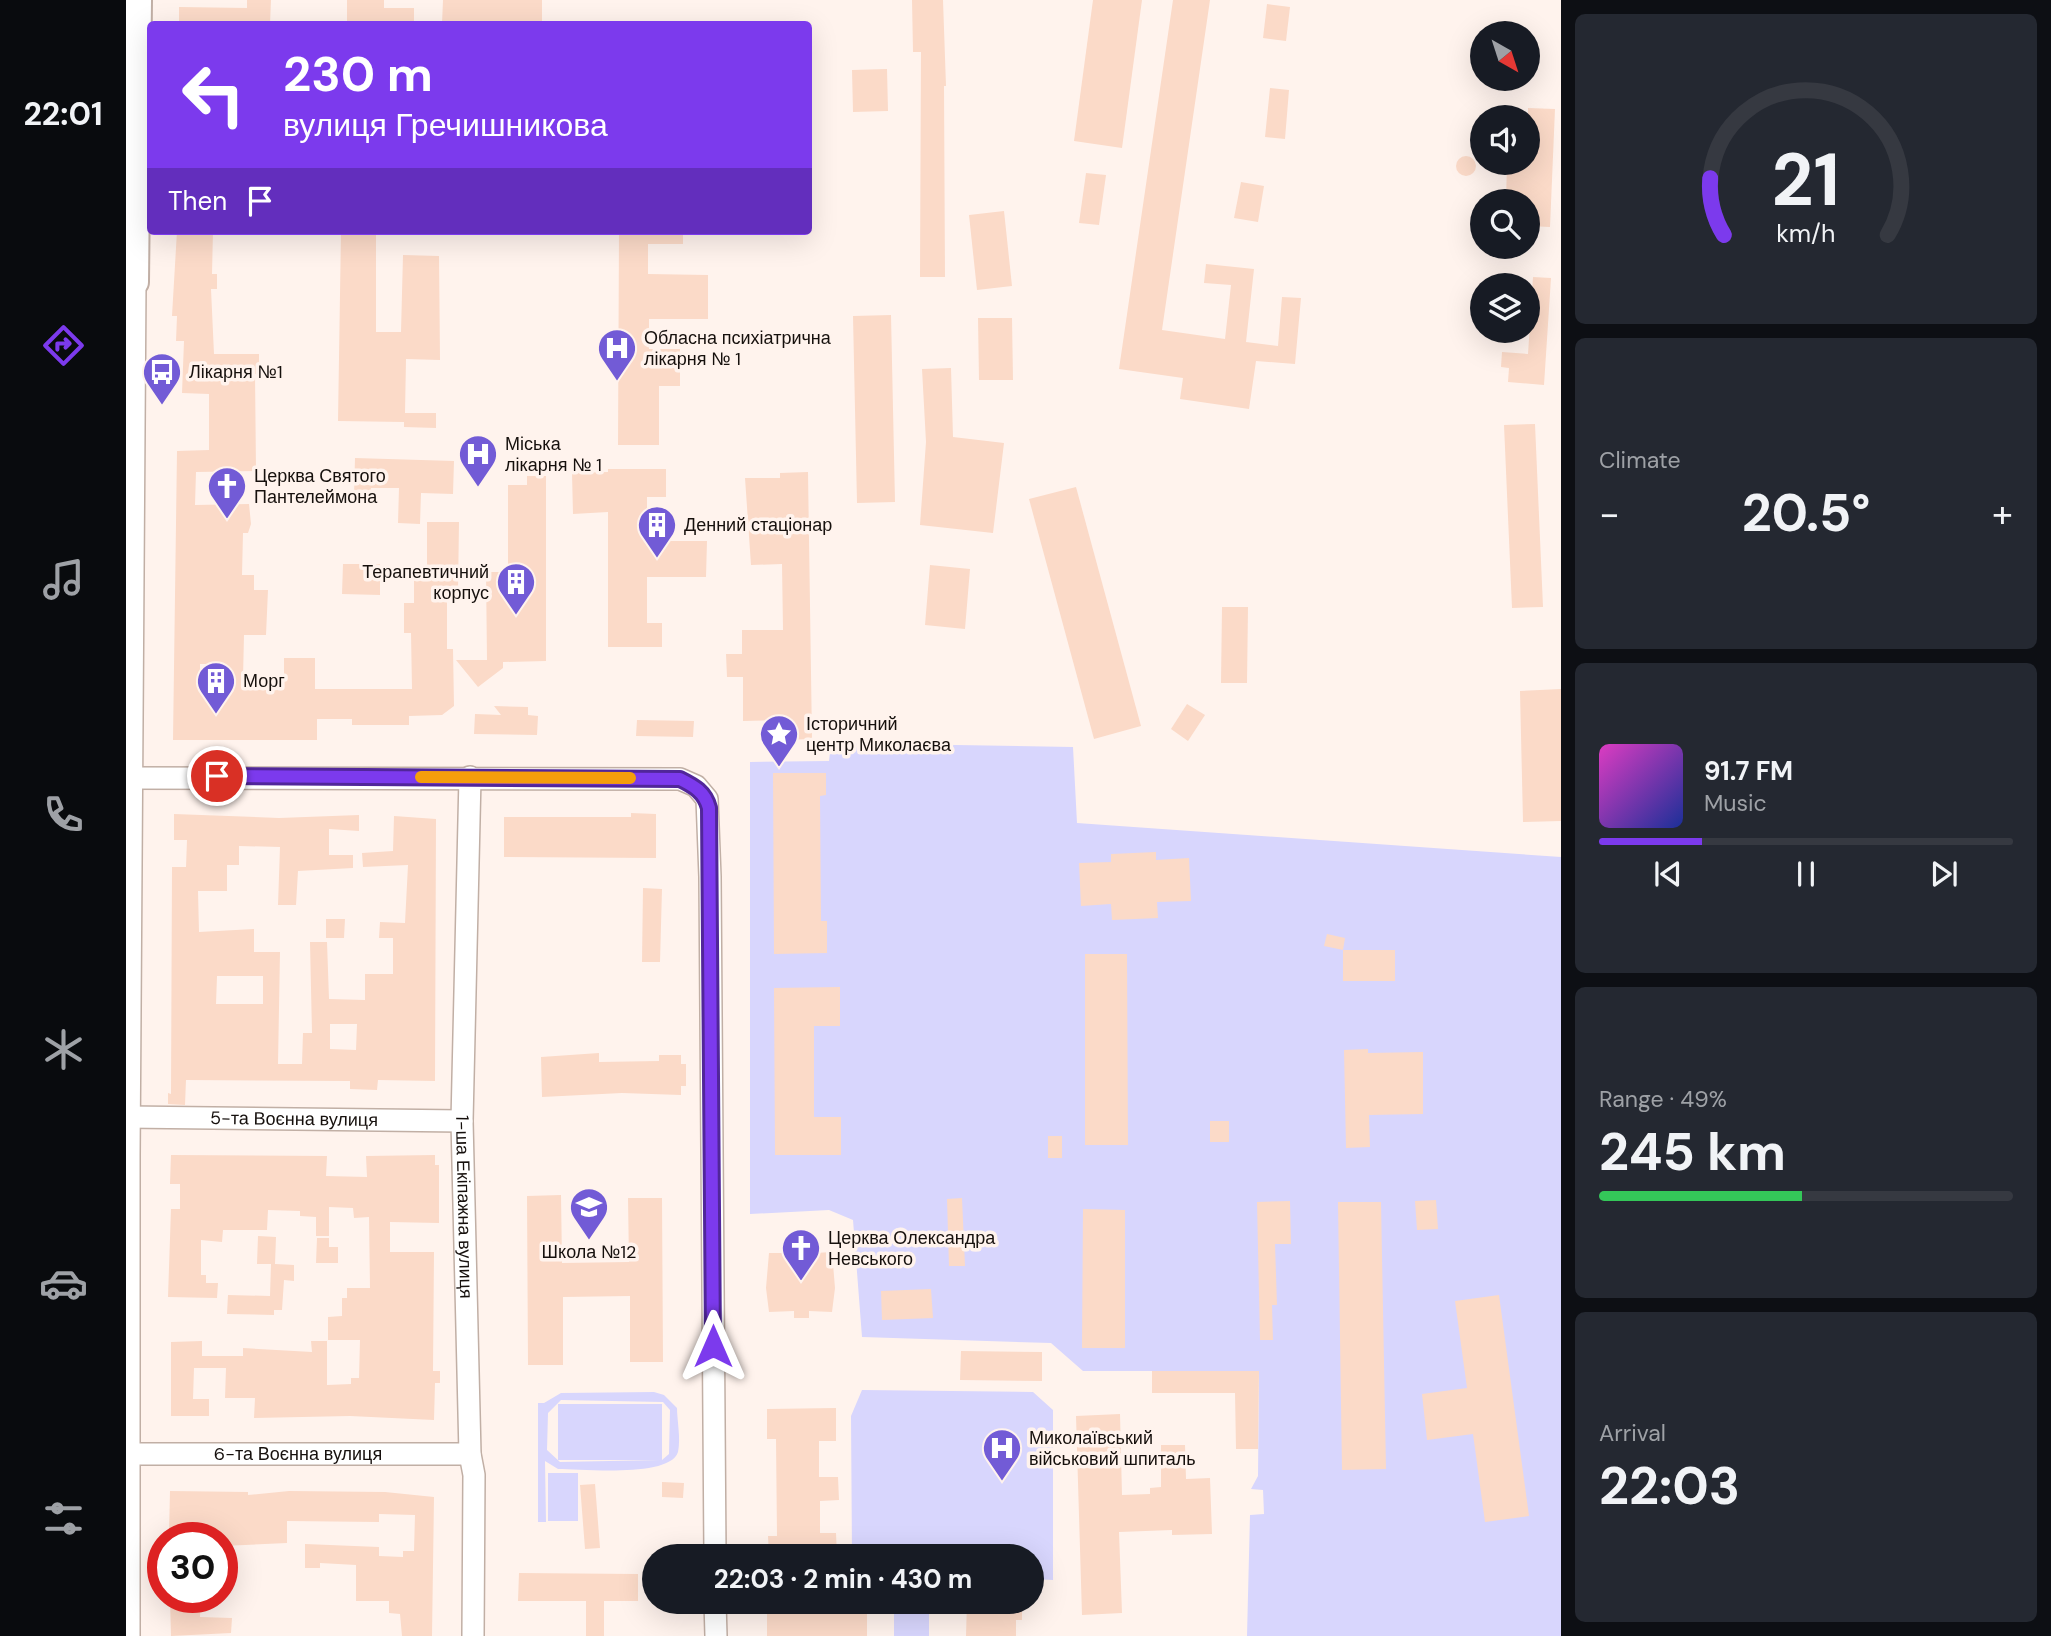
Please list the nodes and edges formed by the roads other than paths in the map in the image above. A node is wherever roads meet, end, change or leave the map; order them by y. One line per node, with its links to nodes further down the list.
1 (138, 0): 2 (main road)
2 (131, 282): 4 (street)
3 (470, 777): 4 (street); 6 (street, 1-ша Екіпажна вулиця); 9 (street)
4 (130, 778): 5 (street)
5 (128, 1117): 6 (street, 5-та Воєнна вулиця); 7 (street)
6 (462, 1121): 8 (street, 1-ша Екіпажна вулиця)
7 (128, 1454): 8 (street, 6-та Воєнна вулиця); 11 (street)
8 (470, 1454): 12 (street, 1-ша Екіпажна вулиця)
9 (715, 1544)
10 (715, 1614): 13 (street)
11 (129, 1636)
12 (473, 1636)
13 (716, 1636)

